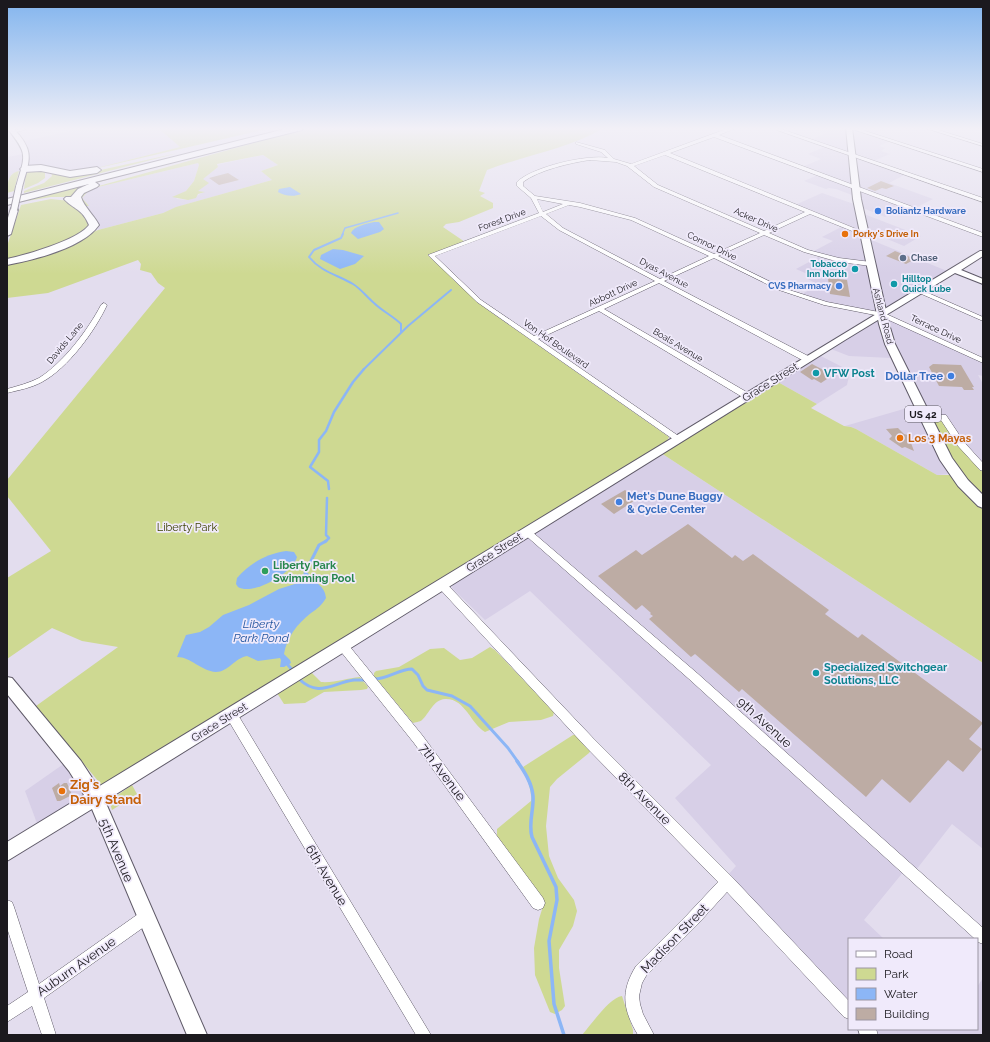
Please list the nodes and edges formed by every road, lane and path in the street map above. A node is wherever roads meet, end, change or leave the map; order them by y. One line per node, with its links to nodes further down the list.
1 (22, 177): 21 (street, bridge)
2 (45, 177): 14 (highway)
3 (98, 177): 12 (highway)
4 (101, 177): 12 (highway)
5 (121, 177): 19 (highway)
6 (529, 177): 15 (street, Forest Drive)
7 (642, 177): 27 (street, Acker Drive)
8 (723, 177): 22 (street)
9 (826, 177): 13 (street)
10 (854, 177): 13 (main road, Ashland Road / US 42)
11 (916, 177): 17 (street)
12 (63, 186): 16 (highway); 18 (highway)
13 (855, 187): 28 (main road, Ashland Road / US 42); 29 (street)
14 (7, 194)
15 (533, 197): 20 (street, Connor Drive); 23 (street, Forest Drive)
16 (7, 199)
17 (983, 200)
18 (7, 202)
19 (78, 203): 21 (highway); 33 (highway)
20 (570, 203): 23 (street); 32 (street, Connor Drive)
21 (10, 209): 26 (street)
22 (810, 212): 27 (street, Abbott Drive); 28 (street)
23 (542, 214): 24 (street, Forest Drive); 25 (street, Dyas Avenue)
24 (529, 220): 25 (street); 31 (street, Forest Drive)
25 (551, 222): 36 (street, Dyas Avenue)
26 (7, 234)
27 (764, 234): 32 (street, Abbott Drive); 34 (street, Acker Drive)
28 (864, 234): 34 (main road, Ashland Road / US 42)
29 (983, 235)
30 (983, 253): 35 (street, Grace Street)
31 (431, 255): 43 (street, Von Hof Boulevard)
32 (714, 257): 36 (street, Abbott Drive); 41 (street, Connor Drive)
33 (7, 262)
34 (871, 264): 41 (main road, Ashland Road / US 42)
35 (954, 270): 37 (street); 38 (street, Grace Street)
36 (659, 281): 40 (street, Abbott Drive); 44 (street, Dyas Avenue)
37 (983, 282)
38 (919, 291): 41 (street, Grace Street); 42 (street)
39 (104, 305): 46 (street, Davids Lane)
40 (600, 309): 43 (street, Abbott Drive); 47 (street, Boals Avenue)
41 (882, 314): 44 (street, Grace Street); 45 (street, Terrace Drive); 51 (main road, Ashland Road / US 42)
42 (983, 319)
43 (533, 339): 49 (street, Von Hof Boulevard)
44 (807, 359): 47 (street, Grace Street)
45 (983, 360)
46 (7, 391)
47 (747, 396): 49 (street, Grace Street)
48 (943, 417): 50 (street)
49 (677, 439): 52 (street, Grace Street)
50 (983, 468)
51 (983, 503)
52 (526, 532): 53 (street, Grace Street); 63 (street, 9th Avenue)
53 (441, 584): 54 (street, Grace Street); 59 (street, 8th Avenue)
54 (342, 645): 56 (street, Grace Street); 60 (street, 7th Avenue)
55 (7, 683): 57 (street, 5th Avenue)
56 (231, 714): 57 (street, Grace Street); 69 (street, 6th Avenue)
57 (95, 798): 58 (street, Grace Street); 62 (street, 5th Avenue)
58 (7, 852)
59 (727, 882): 65 (street, 8th Avenue); 70 (street, Madison Street)
60 (538, 903)
61 (7, 907): 64 (street)
62 (146, 917): 64 (street, Auburn Avenue); 68 (street, 5th Avenue)
63 (983, 937)
64 (36, 994): 66 (street, Auburn Avenue); 67 (street)
65 (848, 1011)
66 (7, 1015)
67 (49, 1035)
68 (197, 1035)
69 (424, 1035)
70 (647, 1035)

